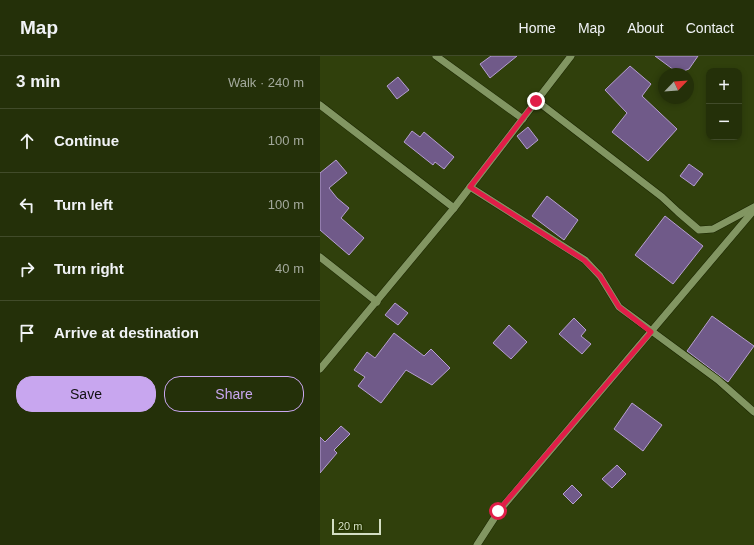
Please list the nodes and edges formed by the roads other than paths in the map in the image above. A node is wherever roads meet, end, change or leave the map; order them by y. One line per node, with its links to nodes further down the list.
1 (436, 56): 5 (street)
2 (571, 56): 3 (street)
3 (536, 101): 5 (street); 8 (street)
4 (320, 105): 7 (street)
5 (523, 119): 6 (street)
6 (470, 187): 7 (street); 11 (street)
7 (454, 208): 10 (street)
8 (754, 209): 11 (street)
9 (320, 257): 10 (street)
10 (377, 302): 12 (street)
11 (651, 332): 13 (street); 14 (street)
12 (320, 369)
13 (754, 412)
14 (477, 545)

